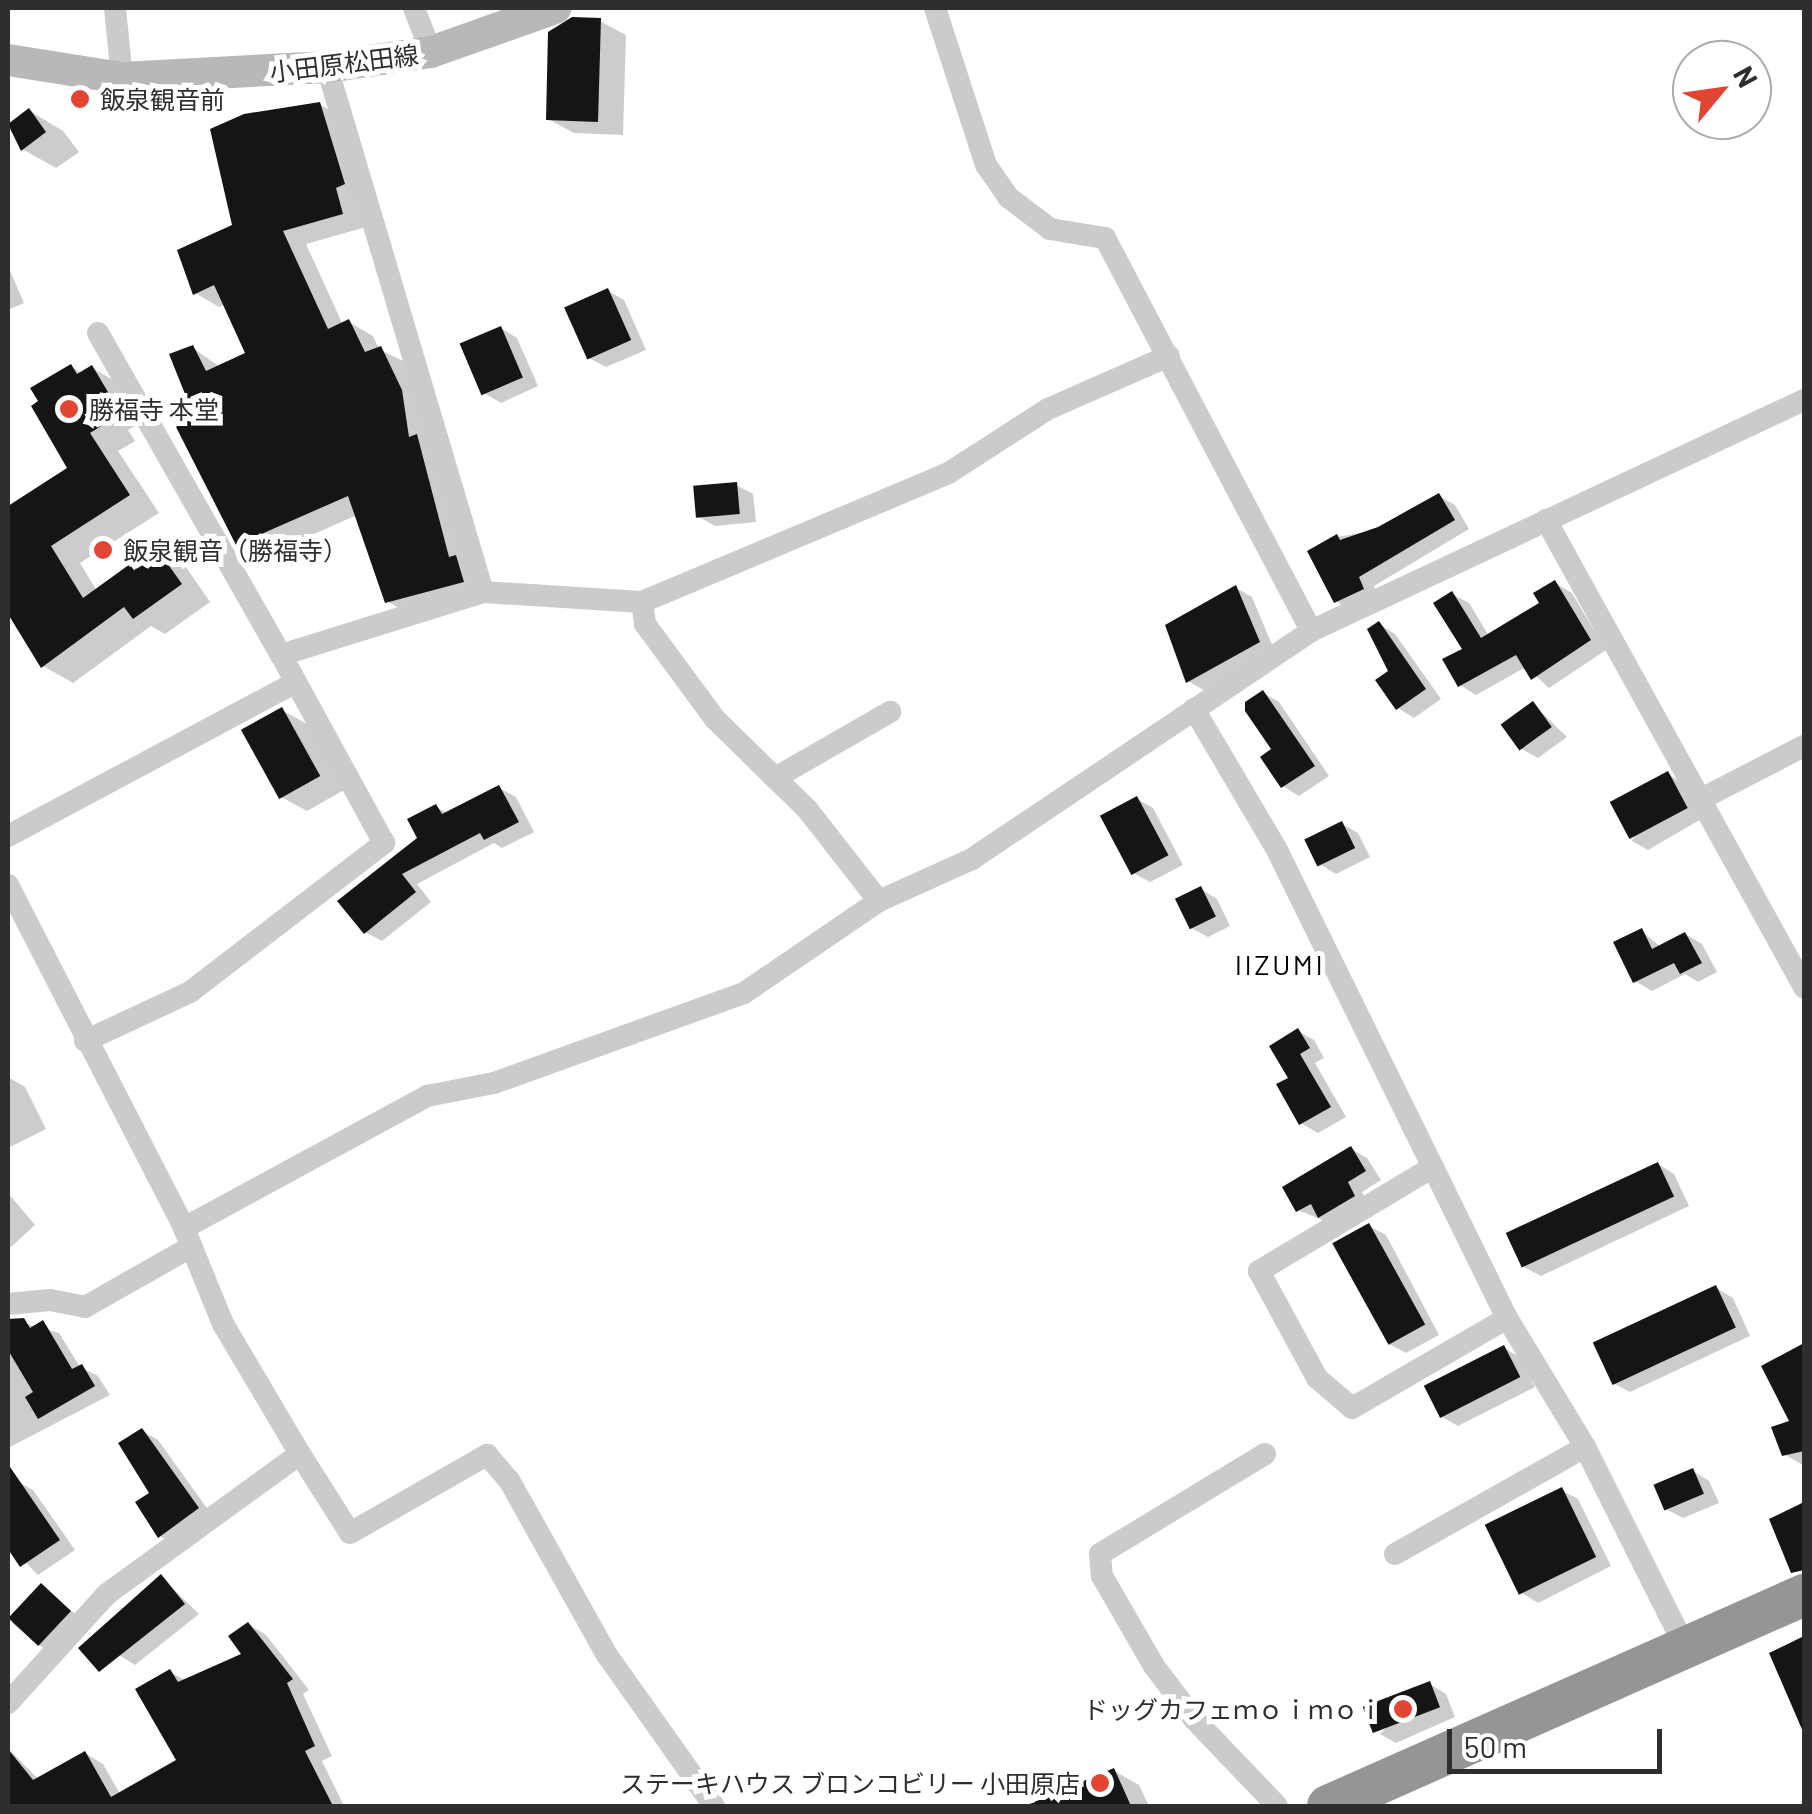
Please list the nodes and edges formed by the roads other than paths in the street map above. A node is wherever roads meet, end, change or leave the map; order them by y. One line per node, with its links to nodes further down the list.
1 (115, 8): 8 (street)
2 (414, 8): 5 (street)
3 (555, 8): 5 (main road, 小田原松田線)
4 (934, 8): 10 (street)
5 (431, 52): 7 (main road, 小田原松田線)
6 (8, 60): 8 (main road, 小田原松田線)
7 (328, 67): 8 (main road, 小田原松田線); 13 (street)
8 (122, 78)
9 (98, 333): 16 (street)
10 (1169, 356): 14 (street); 15 (street)
11 (1804, 400): 12 (street)
12 (1546, 520): 15 (street); 22 (street)
13 (483, 592): 14 (street); 16 (street)
14 (642, 602): 21 (street)
15 (1311, 631): 18 (street)
16 (281, 655): 17 (street)
17 (296, 682): 23 (street); 27 (street)
18 (1194, 709): 25 (street); 28 (street)
19 (890, 712): 21 (street)
20 (1804, 746): 22 (street)
21 (775, 778): 25 (street)
22 (1705, 797): 26 (street)
23 (8, 836)
24 (8, 885): 27 (street)
25 (879, 901): 29 (street)
26 (1804, 987)
27 (85, 1041): 29 (street)
28 (1434, 1167): 31 (street); 31 (street)
29 (186, 1238): 30 (street); 33 (street)
30 (8, 1304)
31 (1508, 1318): 32 (street)
32 (1585, 1447): 35 (street); 37 (street)
33 (300, 1454): 38 (street); 39 (street)
34 (1265, 1454): 40 (street)
35 (1395, 1554)
36 (1804, 1595): 37 (highway)
37 (1686, 1647): 41 (highway)
38 (8, 1703)
39 (714, 1806)
40 (1277, 1806)
41 (1328, 1806)

